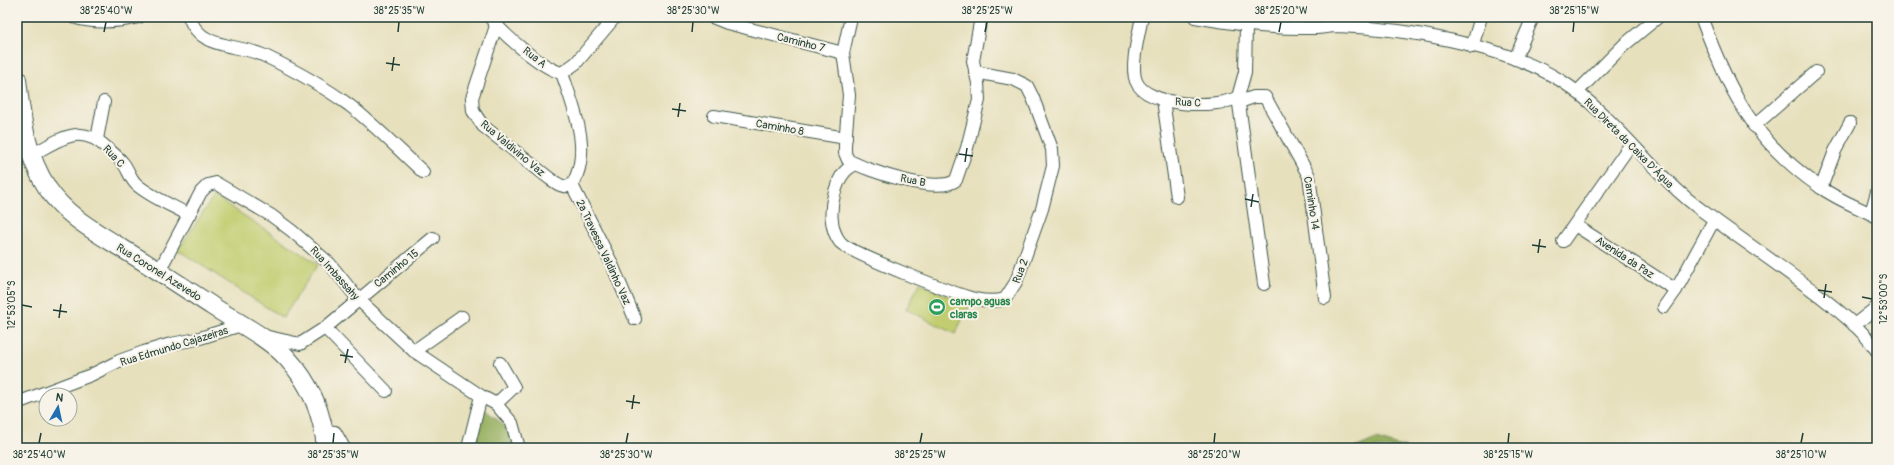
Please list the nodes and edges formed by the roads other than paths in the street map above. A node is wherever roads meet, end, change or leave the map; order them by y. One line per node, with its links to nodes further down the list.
1 (73, 17): 2 (street)
2 (139, 17)
3 (188, 17): 36 (street)
4 (615, 17): 22 (street)
5 (712, 17): 18 (street, Caminho 7)
6 (851, 17): 18 (street)
7 (981, 17): 20 (street, Rua B)
8 (1142, 17): 26 (street, Rua C)
9 (1195, 17): 16 (street, Rua Direta da Caixa D'Água)
10 (1481, 17): 17 (street)
11 (1533, 17): 19 (street)
12 (1658, 17): 24 (street)
13 (1701, 17): 30 (street)
14 (493, 21): 22 (street, Rua A); 37 (street, Rua Valdivino Vaz)
15 (1335, 22): 16 (street, Rua Direta da Caixa D'Água); 17 (street, Rua Direta da Caixa D'Água)
16 (1246, 26): 25 (street)
17 (1472, 47): 19 (street, Rua Direta da Caixa D'Água)
18 (843, 53): 31 (street)
19 (1515, 59): 24 (street, Rua Direta da Caixa D'Água)
20 (975, 72): 35 (street, Rua B); 35 (street, Rua 2)
21 (1816, 72): 30 (street)
22 (562, 73): 37 (street)
23 (17, 79): 34 (main road, Rua Coronel Azevedo)
24 (1577, 92): 33 (street, Rua Direta da Caixa D'Água)
25 (1239, 99): 26 (street, Rua C); 48 (street); 50 (street, Caminho 14)
26 (1163, 100): 40 (street)
27 (104, 102): 32 (street)
28 (714, 116): 31 (street, Caminho 8)
29 (1850, 123): 38 (street)
30 (1754, 126): 38 (street)
31 (846, 138): 35 (street)
32 (97, 139): 34 (street, Rua C); 41 (street, Rua C)
33 (1631, 144): 43 (street, Rua Direta da Caixa D'Água); 44 (street)
34 (31, 155): 47 (main road, Rua Coronel Azevedo)
35 (856, 164)
36 (423, 172)
37 (572, 185): 55 (street, 2ª Travessa Valdinho Vaz)
38 (1821, 188): 42 (street)
39 (1877, 192): 42 (street)
40 (1177, 197)
41 (189, 215): 47 (street, Rua Imbassahy); 51 (street, Rua Imbassahy)
42 (1874, 215)
43 (1714, 220): 49 (street); 56 (street, Rua Direta da Caixa D'Água)
44 (1575, 225): 46 (street); 49 (street, Avenida da Paz)
45 (433, 238): 51 (street, Caminho 15)
46 (1563, 241)
47 (159, 270): 58 (main road, Rua Coronel Azevedo)
48 (1264, 284)
49 (1676, 290): 52 (street)
50 (1325, 298)
51 (358, 299): 57 (street, Caminho 15); 59 (street, Rua Imbassahy)
52 (1664, 307)
53 (1877, 308): 56 (street)
54 (462, 317): 59 (street)
55 (635, 319)
56 (1854, 325): 60 (street, Rua Direta da Caixa D'Água)
57 (325, 328): 58 (street, Caminho 15); 62 (street)
58 (249, 330): 64 (street, Rua Edmundo Cajazeiras); 66 (main road, Rua Coronel Azevedo)
59 (414, 351): 63 (street, Rua Imbassahy)
60 (1877, 352)
61 (500, 363): 65 (street)
62 (386, 391)
63 (481, 396): 65 (street, Rua Imbassahy); 68 (street)
64 (17, 403)
65 (496, 404): 69 (street, Rua Imbassahy)
66 (325, 440): 67 (street)
67 (344, 448)
68 (468, 448)
69 (519, 448)

